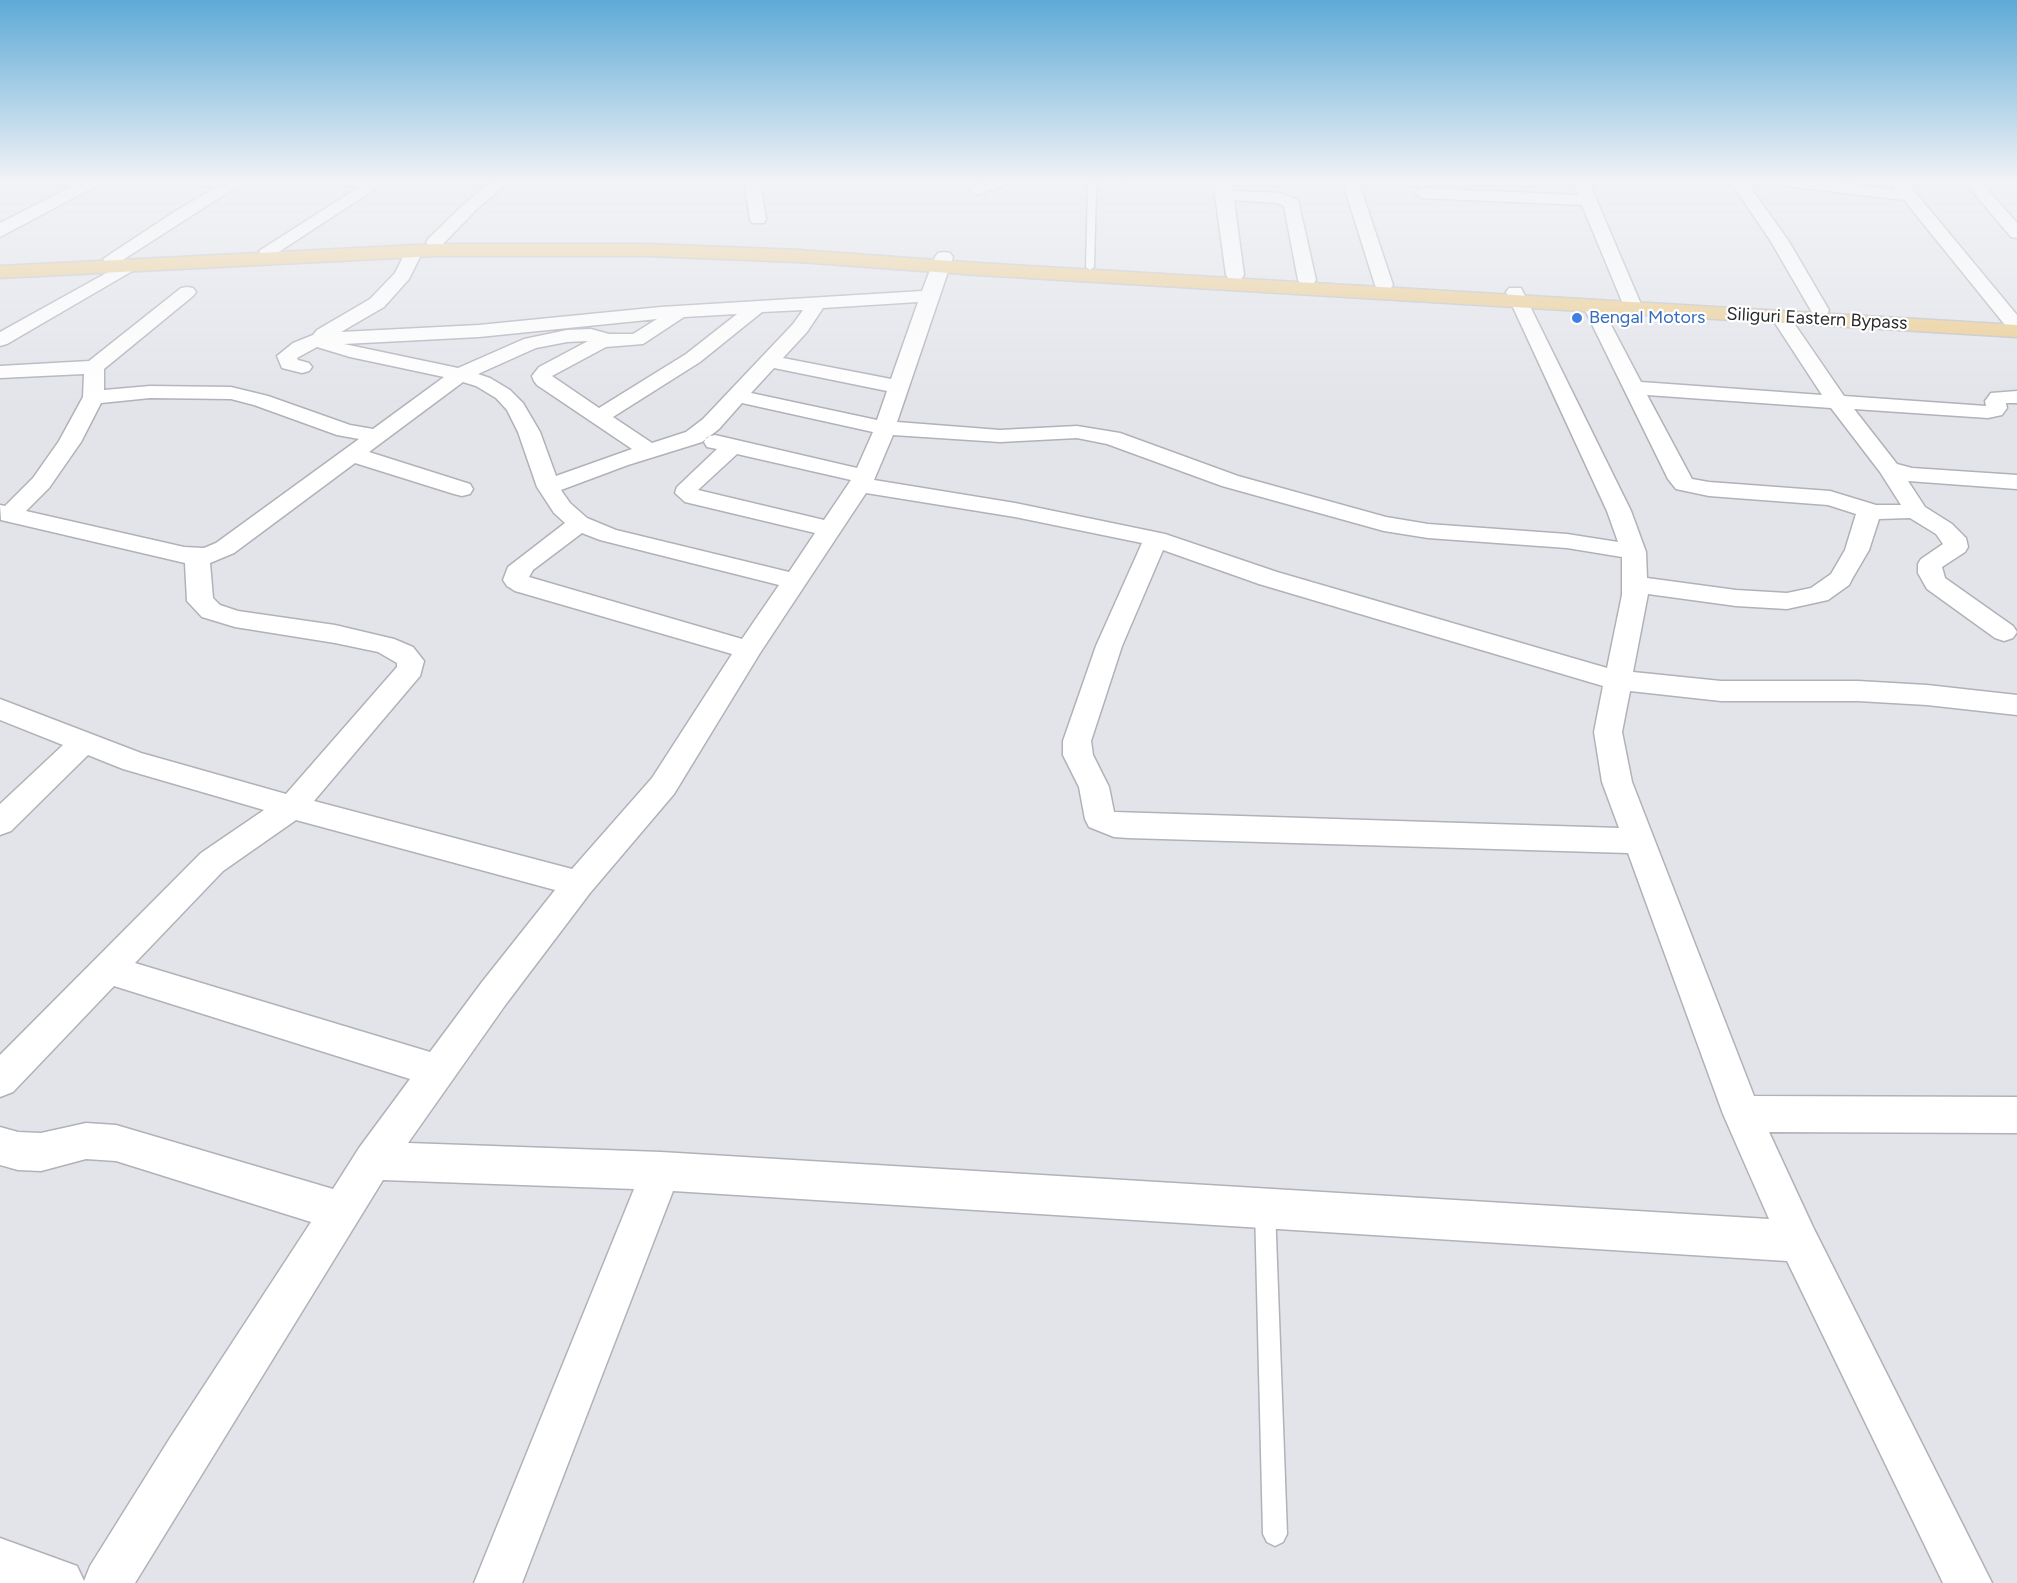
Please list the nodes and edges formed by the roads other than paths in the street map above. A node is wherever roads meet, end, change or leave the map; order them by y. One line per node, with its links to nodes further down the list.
1 (130, 254): 14 (street)
2 (229, 254): 14 (main road, Siliguri Eastern Bypass)
3 (337, 254): 14 (main road, Siliguri Eastern Bypass)
4 (413, 254): 32 (street)
5 (833, 254): 13 (main road, Siliguri Eastern Bypass)
6 (1090, 254): 16 (lane)
7 (1232, 254): 18 (street)
8 (1302, 254): 19 (street)
9 (1374, 254): 20 (street)
10 (1610, 254): 25 (street)
11 (1787, 254): 28 (street)
12 (1955, 254): 31 (street)
13 (943, 261): 16 (main road, Siliguri Eastern Bypass); 22 (street); 23 (main road, Siliguri Eastern Bypass)
14 (120, 262): 15 (main road, Siliguri Eastern Bypass); 17 (main road, Siliguri Eastern Bypass); 33 (street)
15 (0, 264)
16 (1090, 267): 18 (main road, Siliguri Eastern Bypass)
17 (0, 272)
18 (1235, 275): 19 (main road, Siliguri Eastern Bypass)
19 (1307, 280): 20 (main road, Siliguri Eastern Bypass)
20 (1384, 285): 23 (main road, Siliguri Eastern Bypass)
21 (187, 292): 39 (street)
22 (928, 296): 24 (street); 40 (street)
23 (1517, 297): 25 (main road, Siliguri Eastern Bypass); 27 (main road, Siliguri Eastern Bypass); 64 (street)
24 (817, 303): 26 (street); 35 (street)
25 (1631, 304): 27 (main road, Siliguri Eastern Bypass); 28 (main road, Siliguri Eastern Bypass); 30 (main road, Siliguri Eastern Bypass)
26 (758, 306): 29 (street); 45 (street)
27 (1592, 306): 41 (street)
28 (1820, 310): 31 (main road, Siliguri Eastern Bypass)
29 (679, 312): 32 (street); 34 (street)
30 (1780, 317): 31 (main road, Siliguri Eastern Bypass); 44 (street)
31 (2015, 328)
32 (320, 339): 36 (street); 38 (street)
33 (0, 340)
34 (608, 340): 38 (street); 45 (street)
35 (769, 361): 40 (street); 42 (street)
36 (302, 367)
37 (0, 372): 39 (street)
38 (460, 375): 47 (street); 55 (street)
39 (93, 384): 47 (street); 59 (street)
40 (900, 387): 46 (street)
41 (1633, 388): 44 (street); 58 (street)
42 (737, 396): 46 (street); 48 (street)
43 (2017, 397): 44 (street)
44 (1839, 403): 52 (street)
45 (598, 417): 50 (street)
46 (885, 428): 53 (street); 64 (street)
47 (375, 436): 51 (street)
48 (694, 437): 49 (street); 50 (street)
49 (734, 446): 53 (street); 61 (street)
50 (650, 451): 55 (street)
51 (351, 454): 56 (street); 63 (street)
52 (1889, 469): 54 (street); 57 (street)
53 (862, 480): 61 (street); 62 (street)
54 (2017, 482)
55 (549, 487): 60 (street)
56 (462, 489)
57 (1914, 510): 58 (street); 66 (street)
58 (1874, 512): 64 (street)
59 (4, 514): 63 (street)
60 (579, 523): 65 (street); 68 (street)
61 (831, 528): 65 (street)
62 (1156, 539): 69 (street); 75 (street)
63 (197, 557): 73 (street)
64 (1634, 577): 67 (street); 69 (street)
65 (795, 581): 68 (street)
66 (2004, 632)
67 (1626, 634)
68 (748, 650): 76 (street)
69 (1616, 680): 70 (street); 75 (street)
70 (2017, 705)
71 (0, 709): 72 (street)
72 (84, 742): 73 (street); 74 (street)
73 (292, 807): 76 (street); 77 (street)
74 (0, 823)
75 (1639, 841): 80 (street)
76 (579, 884): 78 (street)
77 (109, 970): 78 (street); 79 (street)
78 (438, 1071): 83 (street)
79 (0, 1080)
80 (1742, 1114): 81 (street); 87 (street)
81 (2017, 1115)
82 (0, 1146): 86 (street)
83 (373, 1161): 84 (street); 86 (street)
84 (661, 1171): 85 (street); 92 (street)
85 (1265, 1208): 87 (street); 88 (lane)
86 (341, 1212): 91 (street)
87 (1799, 1241): 93 (street)
88 (1275, 1534)
89 (0, 1562): 90 (street)
90 (60, 1583)
91 (107, 1583)
92 (498, 1583)
93 (1968, 1583)

